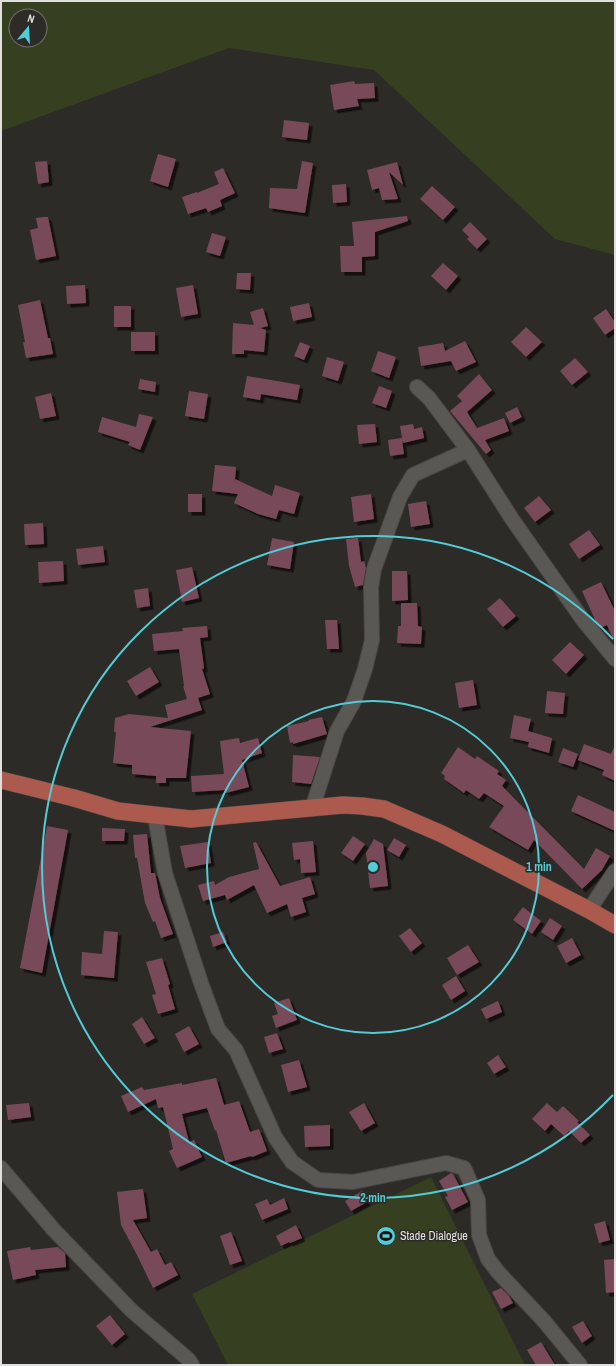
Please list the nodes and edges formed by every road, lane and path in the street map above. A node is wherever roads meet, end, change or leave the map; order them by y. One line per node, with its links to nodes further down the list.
1 (417, 387): 2 (street)
2 (468, 450): 3 (street); 5 (street)
3 (615, 659)
4 (1, 780): 6 (main road)
5 (312, 809): 6 (main road); 8 (main road)
6 (155, 816): 12 (street)
7 (615, 871): 8 (street)
8 (589, 910): 9 (main road)
9 (615, 925)
10 (1, 1168): 11 (street)
11 (192, 1365)
12 (580, 1365)

